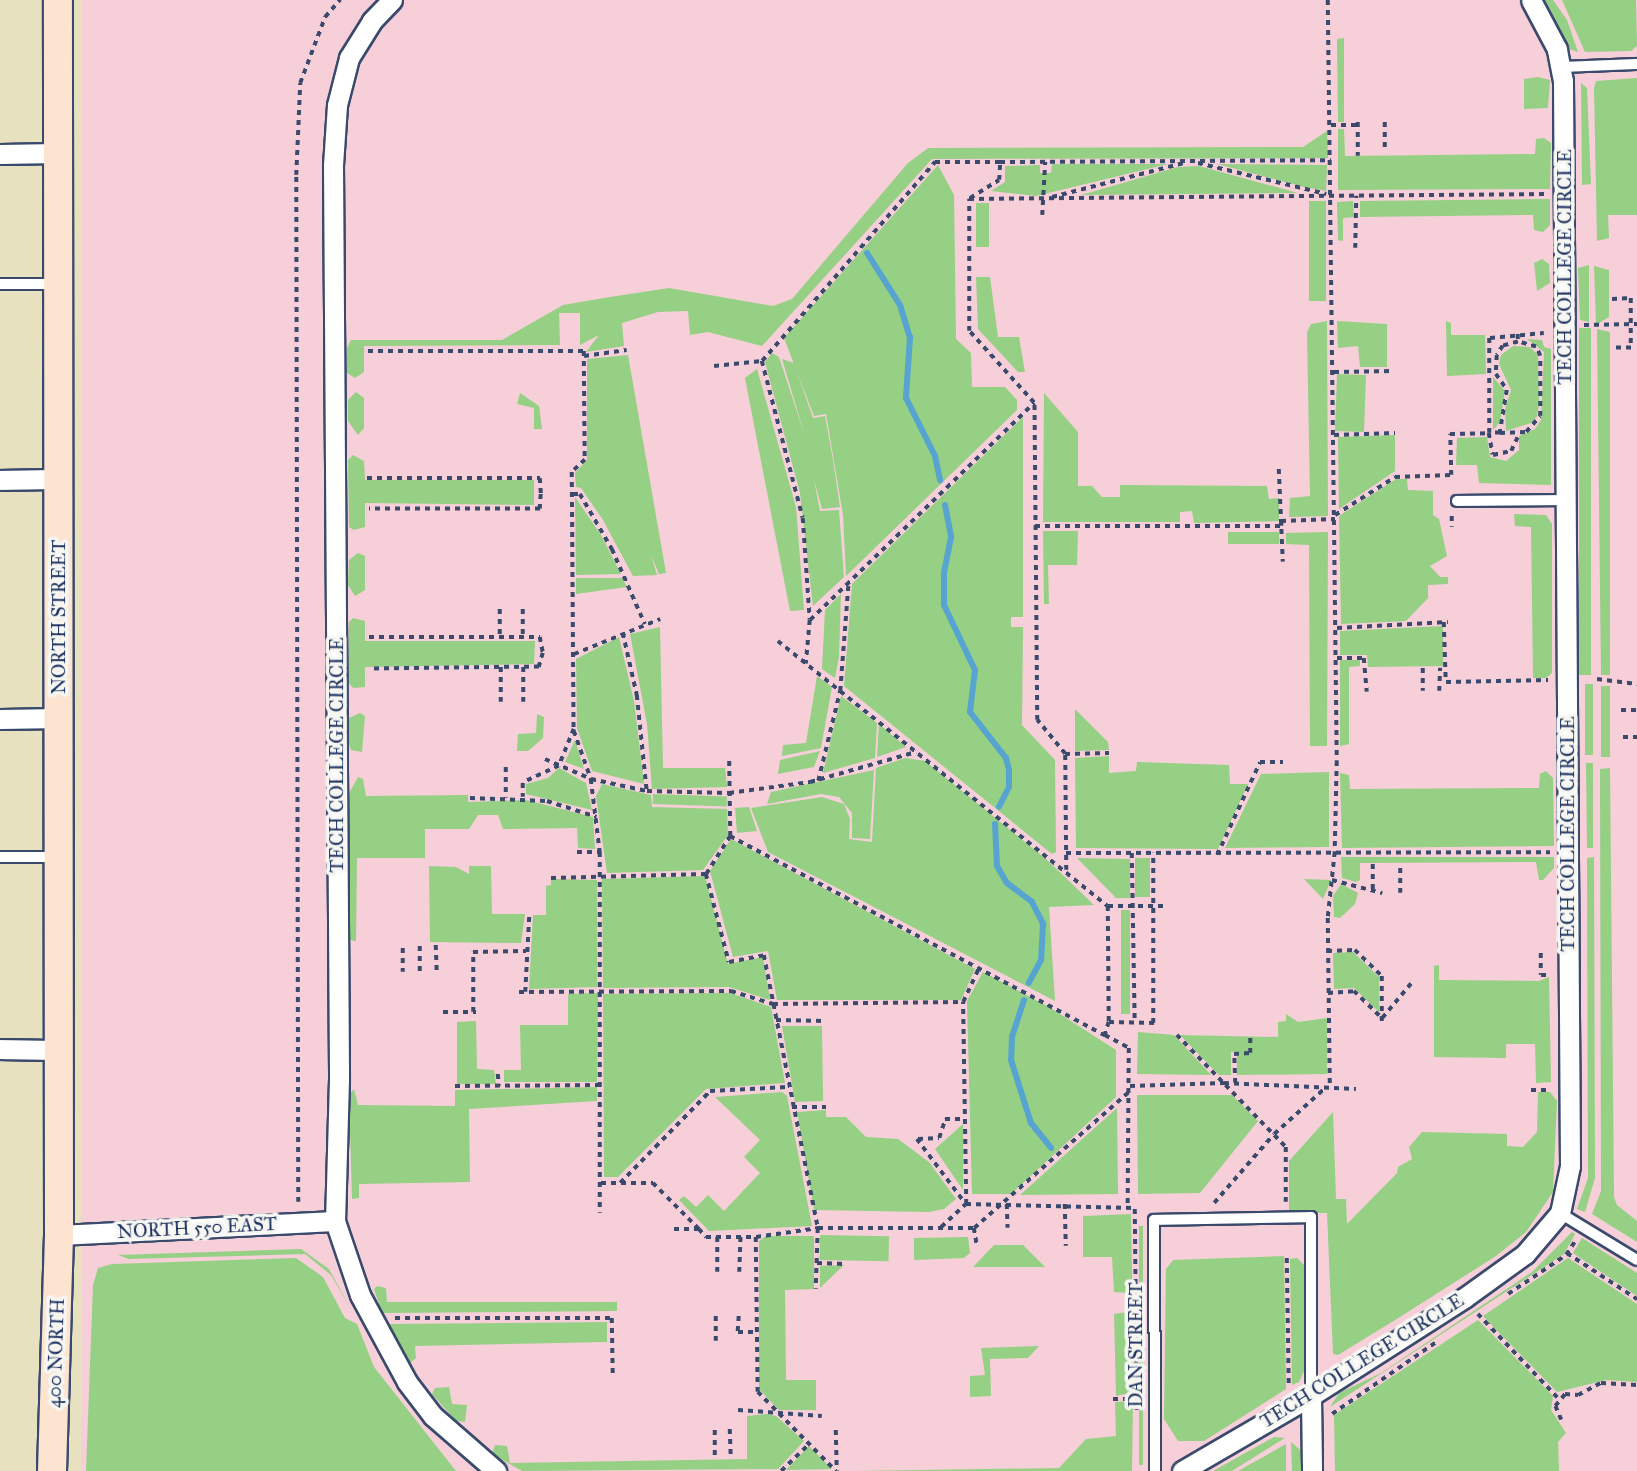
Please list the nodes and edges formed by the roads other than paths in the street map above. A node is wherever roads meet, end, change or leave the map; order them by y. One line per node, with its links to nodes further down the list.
1 (58, 0): 7 (main road, NORTH STREET)
2 (392, 0): 21 (street, TECH COLLEGE CIRCLE)
3 (1531, 0): 5 (street, TECH COLLEGE CIRCLE)
4 (1637, 64): 5 (lane)
5 (1561, 67): 12 (street, TECH COLLEGE CIRCLE)
6 (0, 153): 7 (street)
7 (58, 153): 9 (main road, NORTH STREET)
8 (0, 284): 9 (lane)
9 (58, 284): 10 (main road, NORTH STREET)
10 (59, 479): 11 (street); 14 (main road, NORTH STREET)
11 (0, 480)
12 (1567, 500): 13 (lane); 20 (street, TECH COLLEGE CIRCLE)
13 (1457, 501)
14 (59, 718): 15 (street); 17 (main road, NORTH STREET)
15 (0, 719)
16 (0, 857): 17 (lane)
17 (59, 857): 19 (main road, NORTH STREET)
18 (0, 1049): 19 (street)
19 (59, 1050): 22 (main road, NORTH STREET)
20 (1560, 1213): 23 (lane); 24 (street, TECH COLLEGE CIRCLE)
21 (335, 1221): 22 (street, NORTH 550 EAST); 26 (street, TECH COLLEGE CIRCLE)
22 (59, 1234): 25 (main road, 400 NORTH)
23 (1637, 1260)
24 (1311, 1396): 27 (lane, DAN STREET); 28 (street, TECH COLLEGE CIRCLE); 29 (street)
25 (52, 1471)
26 (496, 1471)
27 (1155, 1471)
28 (1182, 1471)
29 (1311, 1471)

